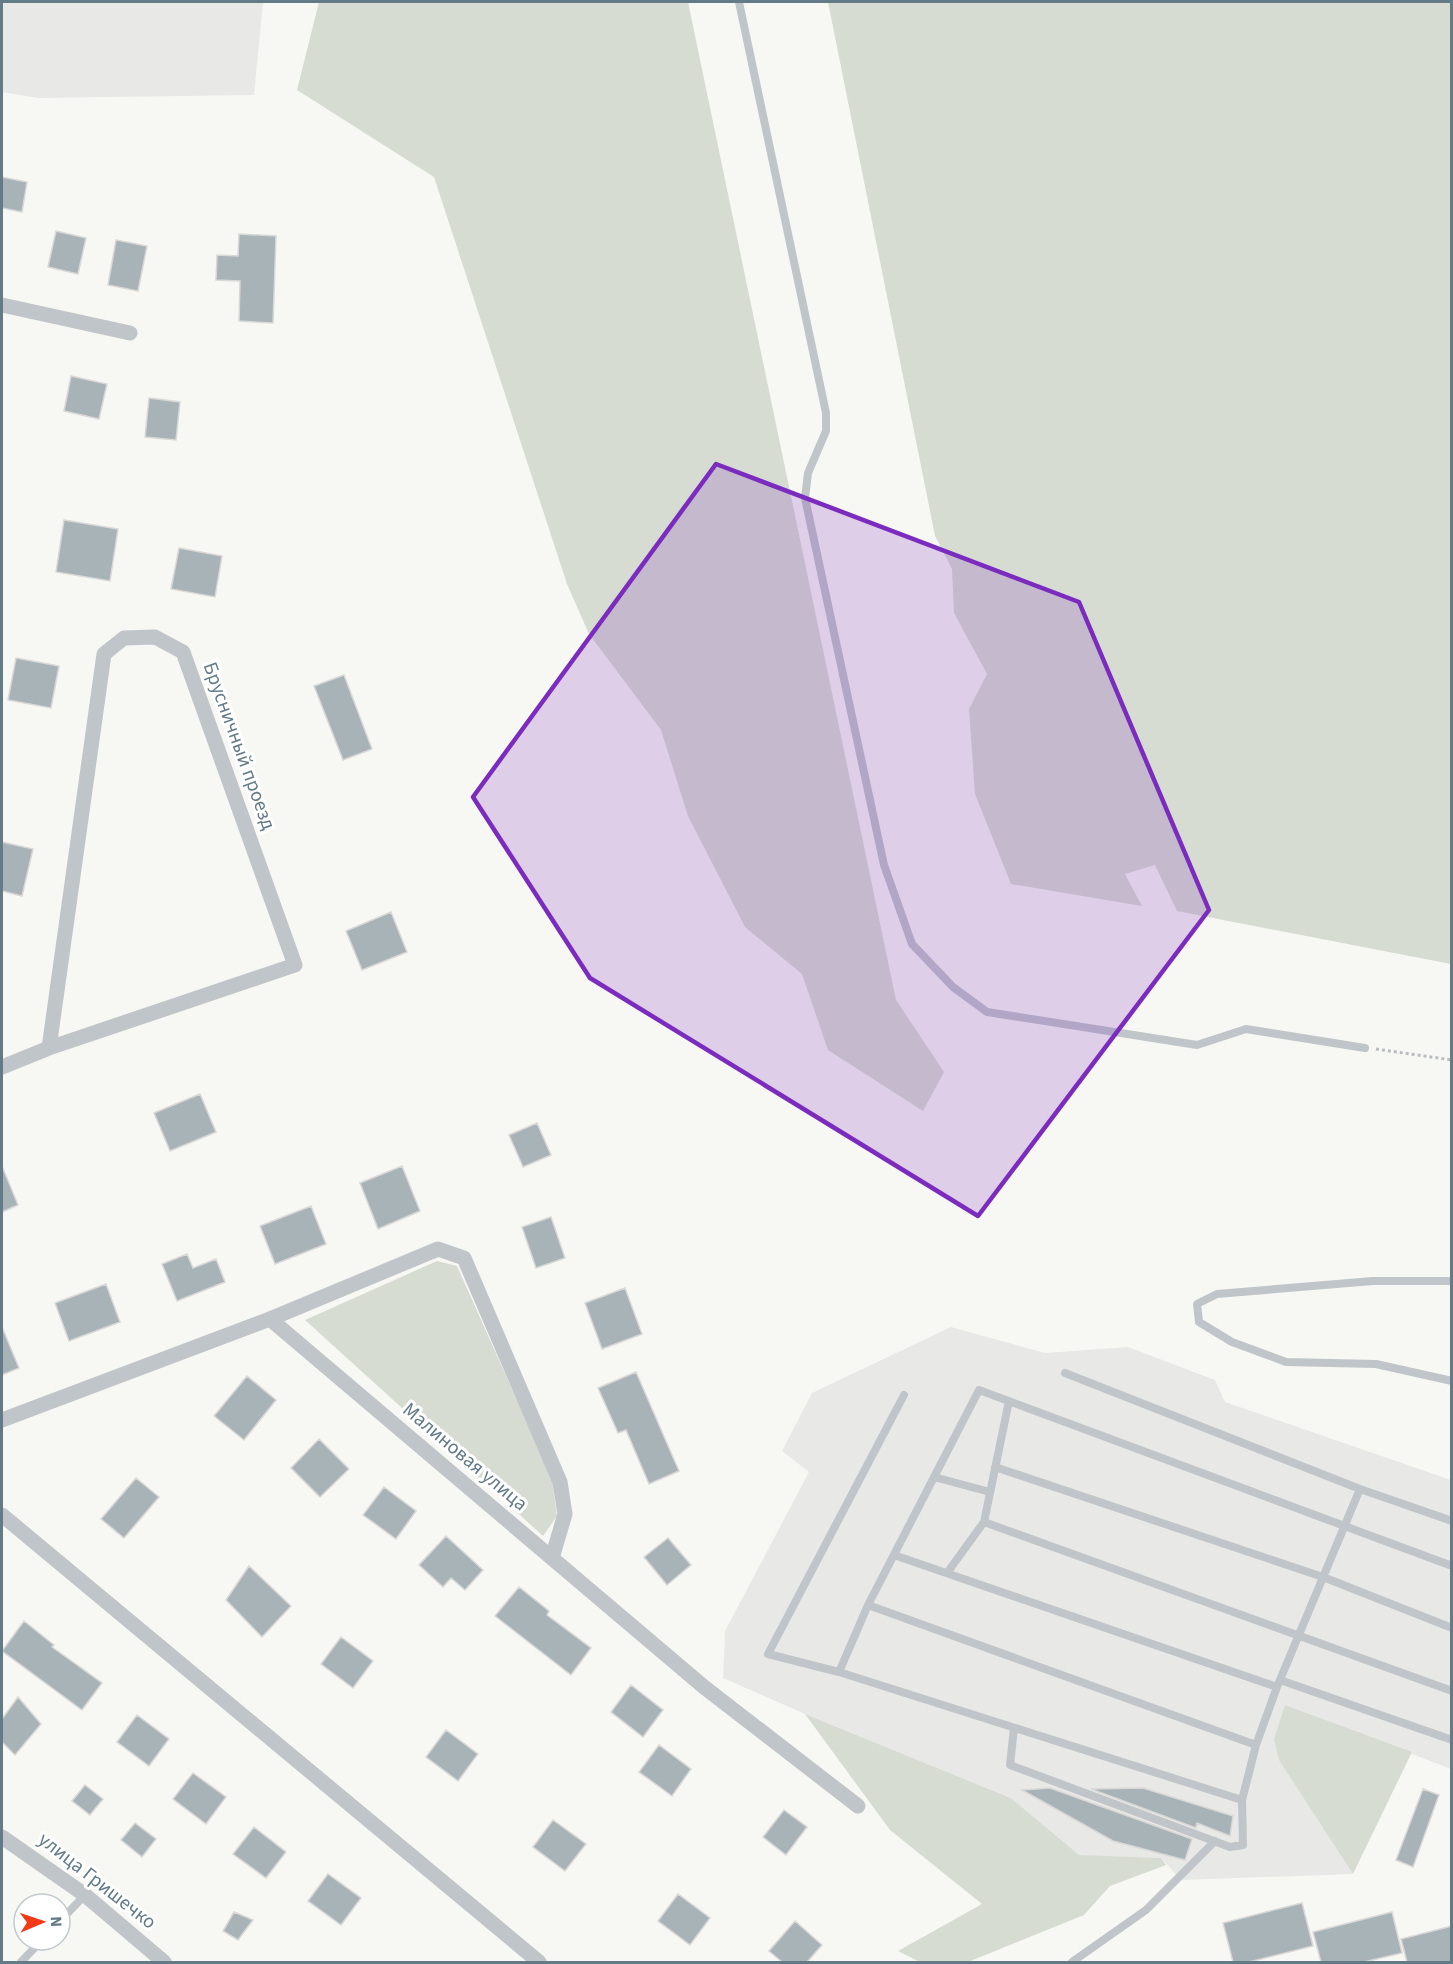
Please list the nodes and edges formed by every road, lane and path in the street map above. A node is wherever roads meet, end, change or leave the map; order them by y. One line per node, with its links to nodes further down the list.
1 (739, 2): 5 (lane)
2 (2, 305): 3 (street)
3 (130, 333)
4 (49, 1048): 4 (street, Брусничный проезд); 7 (street, Брусничный проезд)
5 (1365, 1048): 6 (path)
6 (1452, 1060)
7 (2, 1066)
8 (1452, 1281): 11 (lane)
9 (270, 1319): 14 (street); 24 (street, Малиновая улица); 24 (street)
10 (1065, 1374): 17 (lane)
11 (1452, 1381)
12 (904, 1395): 31 (lane)
13 (1009, 1401): 15 (lane); 16 (lane); 22 (lane)
14 (2, 1420)
15 (995, 1467): 18 (lane); 27 (lane)
16 (934, 1477): 18 (lane); 23 (lane)
17 (1360, 1489): 20 (lane); 22 (lane)
18 (990, 1492): 21 (lane)
19 (2, 1515): 44 (street)
20 (1452, 1521)
21 (984, 1522): 26 (lane); 30 (lane)
22 (1344, 1526): 25 (lane); 27 (lane)
23 (894, 1556): 26 (lane); 28 (lane)
24 (552, 1558): 38 (street, Малиновая улица)
25 (1452, 1566)
26 (947, 1573): 32 (lane)
27 (1323, 1577): 29 (lane); 30 (lane)
28 (868, 1605): 31 (lane); 36 (lane)
29 (1452, 1628)
30 (1298, 1636): 32 (lane); 33 (lane)
31 (840, 1672): 34 (lane)
32 (1278, 1683): 35 (lane); 36 (lane)
33 (1452, 1691)
34 (1014, 1728): 37 (lane); 40 (lane)
35 (1452, 1740)
36 (1256, 1745): 37 (lane)
37 (1242, 1800): 40 (lane)
38 (858, 1806)
39 (2, 1837): 41 (street, улица Гришечко)
40 (1215, 1841): 45 (lane)
41 (85, 1895): 42 (lane); 43 (street, улица Гришечко)
42 (72, 1909)
43 (164, 1962)
44 (539, 1962)
45 (1072, 1962)

